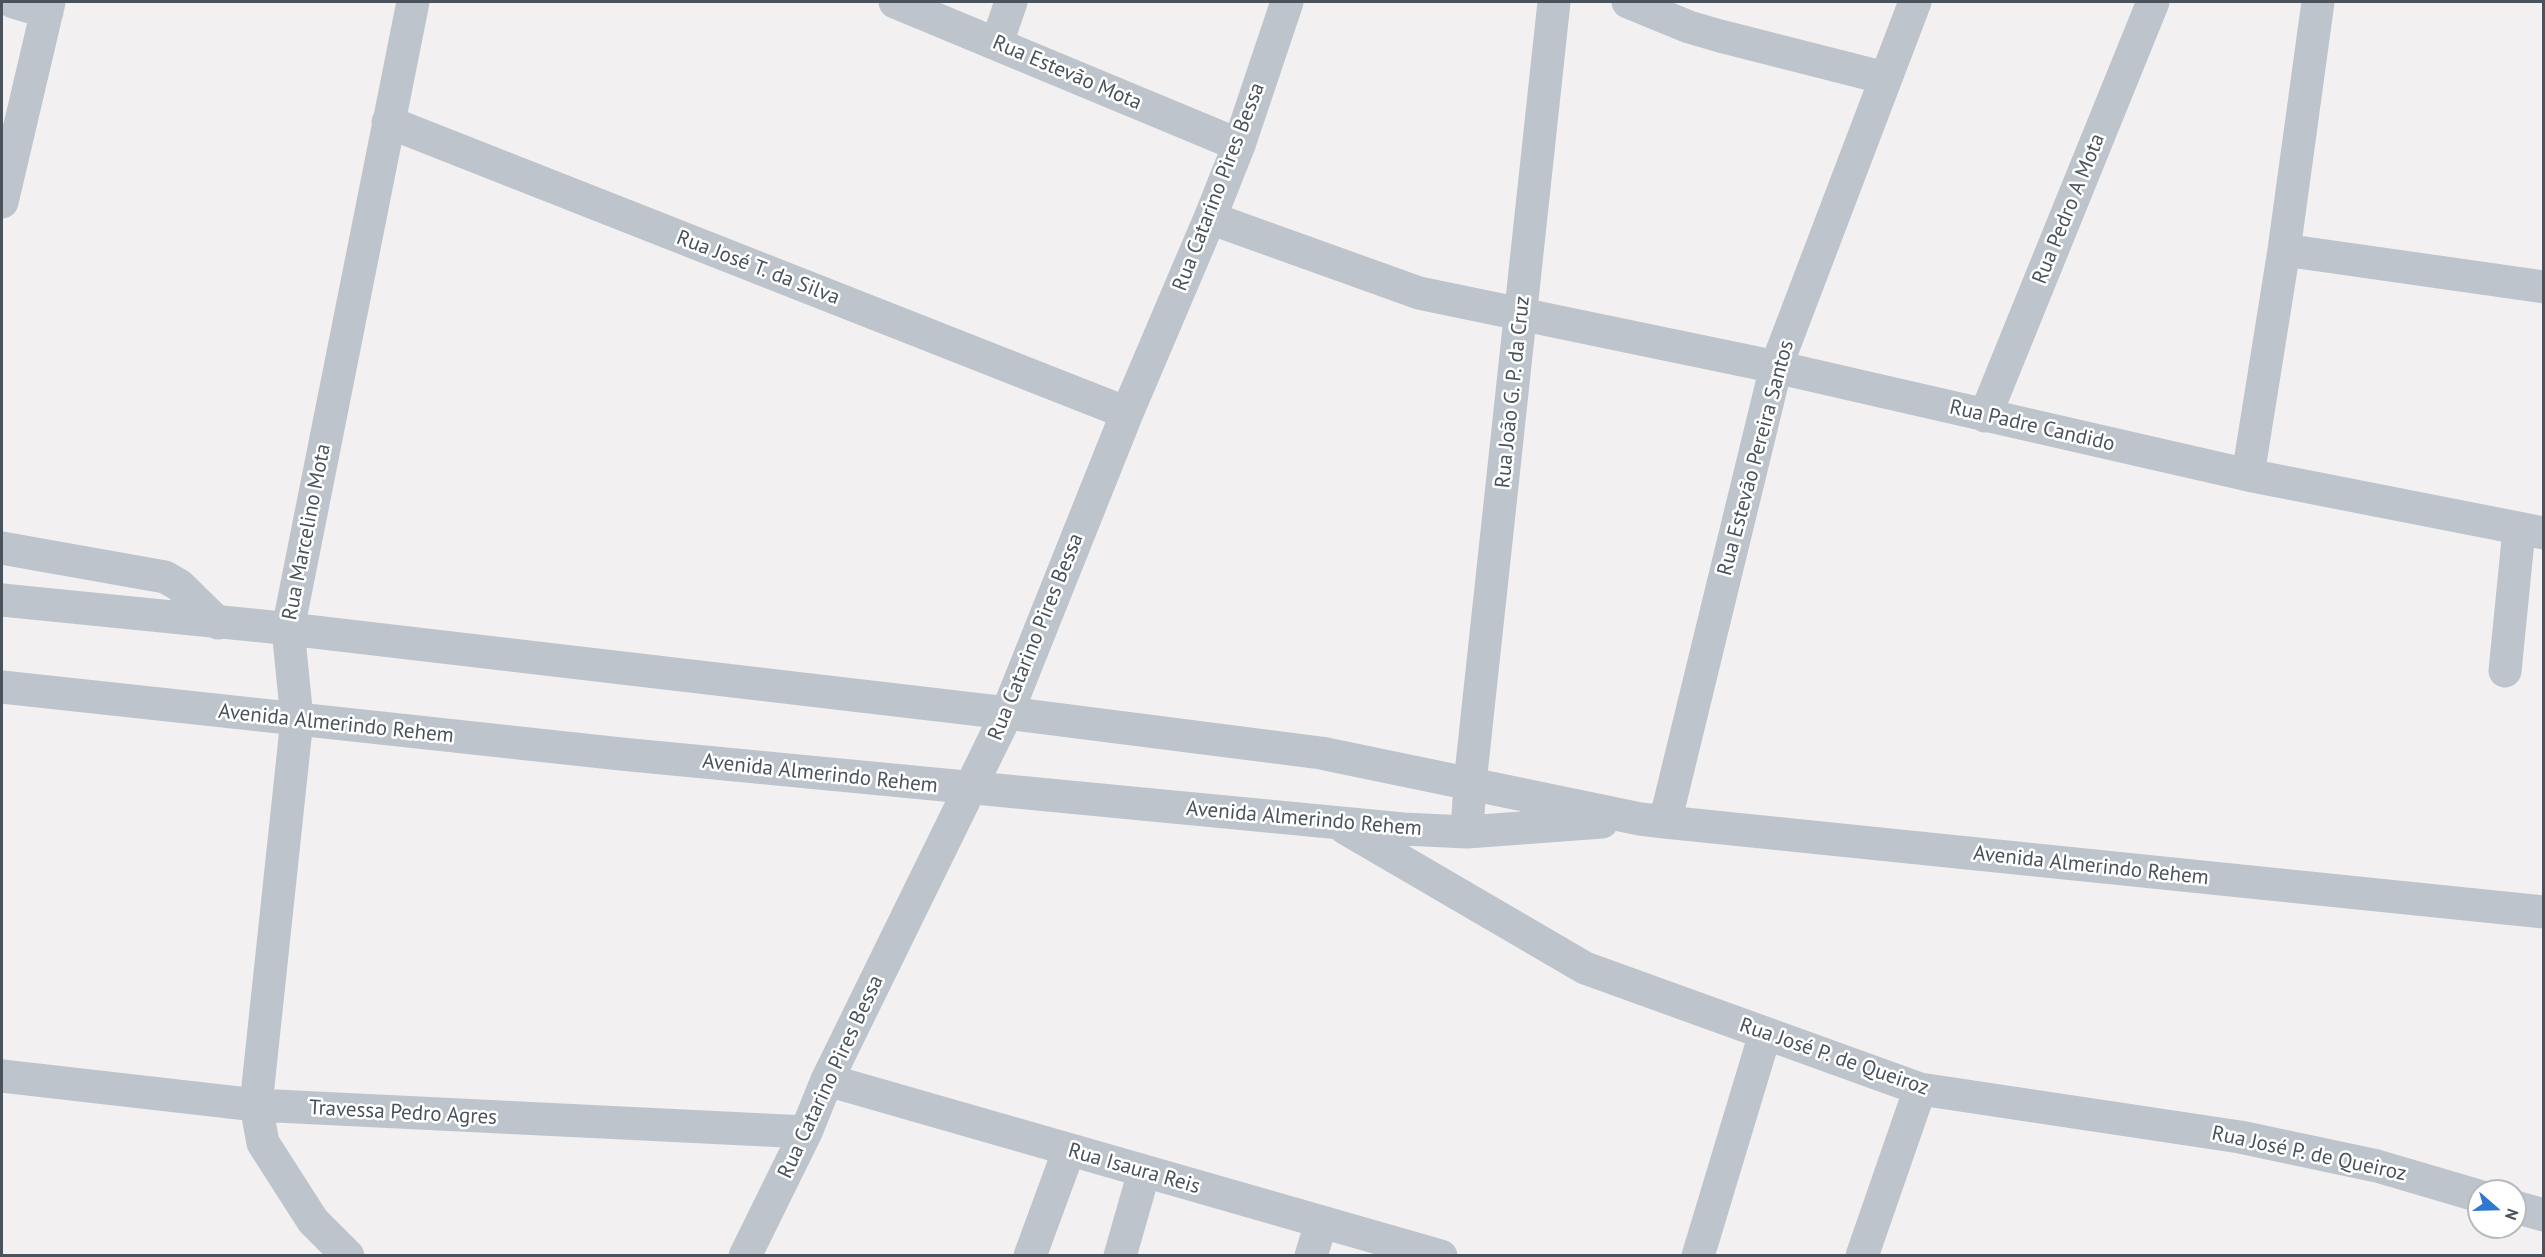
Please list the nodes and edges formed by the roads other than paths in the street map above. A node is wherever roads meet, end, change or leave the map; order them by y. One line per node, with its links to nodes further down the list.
1 (13, 2): 11 (street)
2 (413, 2): 15 (street, Rua Marcelino Mota)
3 (895, 2): 13 (street, Rua Estevão Mota)
4 (1011, 2): 13 (street)
5 (1287, 2): 16 (street, Rua Catarino Pires Bessa)
6 (1554, 2): 21 (street, Rua João G. P. da Cruz)
7 (1628, 2): 12 (street)
8 (1915, 2): 14 (street, Rua Estevão Pereira Santos)
9 (2153, 2): 24 (street, Rua Pedro A Mota)
10 (2318, 2): 19 (street)
11 (48, 7): 17 (street)
12 (1665, 8): 14 (street)
13 (997, 43): 16 (street, Rua Estevão Mota)
14 (1885, 78): 22 (street, Rua Estevão Pereira Santos)
15 (388, 122): 23 (street, Rua José T. da Silva); 30 (street, Rua Marcelino Mota)
16 (1239, 145): 18 (street, Rua Catarino Pires Bessa)
17 (2, 202)
18 (1210, 219): 21 (street, Rua Padre Candido); 23 (street, Rua Catarino Pires Bessa)
19 (2284, 250): 20 (street); 25 (street)
20 (2544, 287)
21 (1521, 314): 22 (street, Rua Padre Candido); 35 (street, Rua João G. P. da Cruz)
22 (1776, 367): 24 (street, Rua Padre Candido); 37 (street, Rua Estevão Pereira Santos)
23 (1127, 413): 33 (street, Rua Catarino Pires Bessa)
24 (1985, 416): 25 (street, Rua Padre Candido)
25 (2248, 475): 26 (street, Rua Padre Candido)
26 (2531, 532): 31 (street)
27 (2, 548): 29 (street)
28 (2, 600): 29 (street, Avenida Almerindo Rehem)
29 (218, 623): 30 (street, Avenida Almerindo Rehem)
30 (288, 629): 33 (street, Avenida Almerindo Rehem); 34 (street, Rua Marcelino Mota)
31 (2505, 671)
32 (2, 687): 34 (street, Avenida Almerindo Rehem)
33 (1006, 712): 35 (street, Avenida Almerindo Rehem); 36 (street, Rua Catarino Pires Bessa)
34 (297, 719): 36 (street, Avenida Almerindo Rehem); 45 (street, Rua Marcelino Mota)
35 (1470, 783): 37 (street, Avenida Almerindo Rehem); 39 (street, Rua João G. P. da Cruz)
36 (971, 789): 38 (street, Avenida Almerindo Rehem); 43 (street, Rua Catarino Pires Bessa)
37 (1652, 820): 39 (street, Avenida Almerindo Rehem); 40 (street, Avenida Almerindo Rehem)
38 (1335, 823): 39 (street, Avenida Almerindo Rehem); 41 (street, Rua José P. de Queiroz)
39 (1467, 832)
40 (2544, 912)
41 (1765, 1034): 44 (street, Rua José P. de Queiroz); 59 (street)
42 (2, 1076): 45 (street, Travessa Pedro Agres)
43 (827, 1080): 46 (street, Rua Catarino Pires Bessa); 47 (street, Rua Isaura Reis)
44 (1920, 1089): 49 (street, Rua José P. de Queiroz); 60 (street)
45 (256, 1105): 46 (street, Travessa Pedro Agres); 53 (street, Rua Marcelino Mota)
46 (806, 1132): 54 (street, Rua Catarino Pires Bessa)
47 (1069, 1150): 48 (street, Rua Isaura Reis); 55 (street)
48 (1144, 1172): 52 (street, Rua Isaura Reis); 56 (street)
49 (2467, 1192)
50 (2527, 1210): 51 (street)
51 (2544, 1215)
52 (1321, 1223): 57 (street); 58 (street, Rua Isaura Reis)
53 (348, 1256)
54 (745, 1256)
55 (1030, 1256)
56 (1120, 1256)
57 (1311, 1256)
58 (1441, 1256)
59 (1698, 1256)
60 (1862, 1256)

